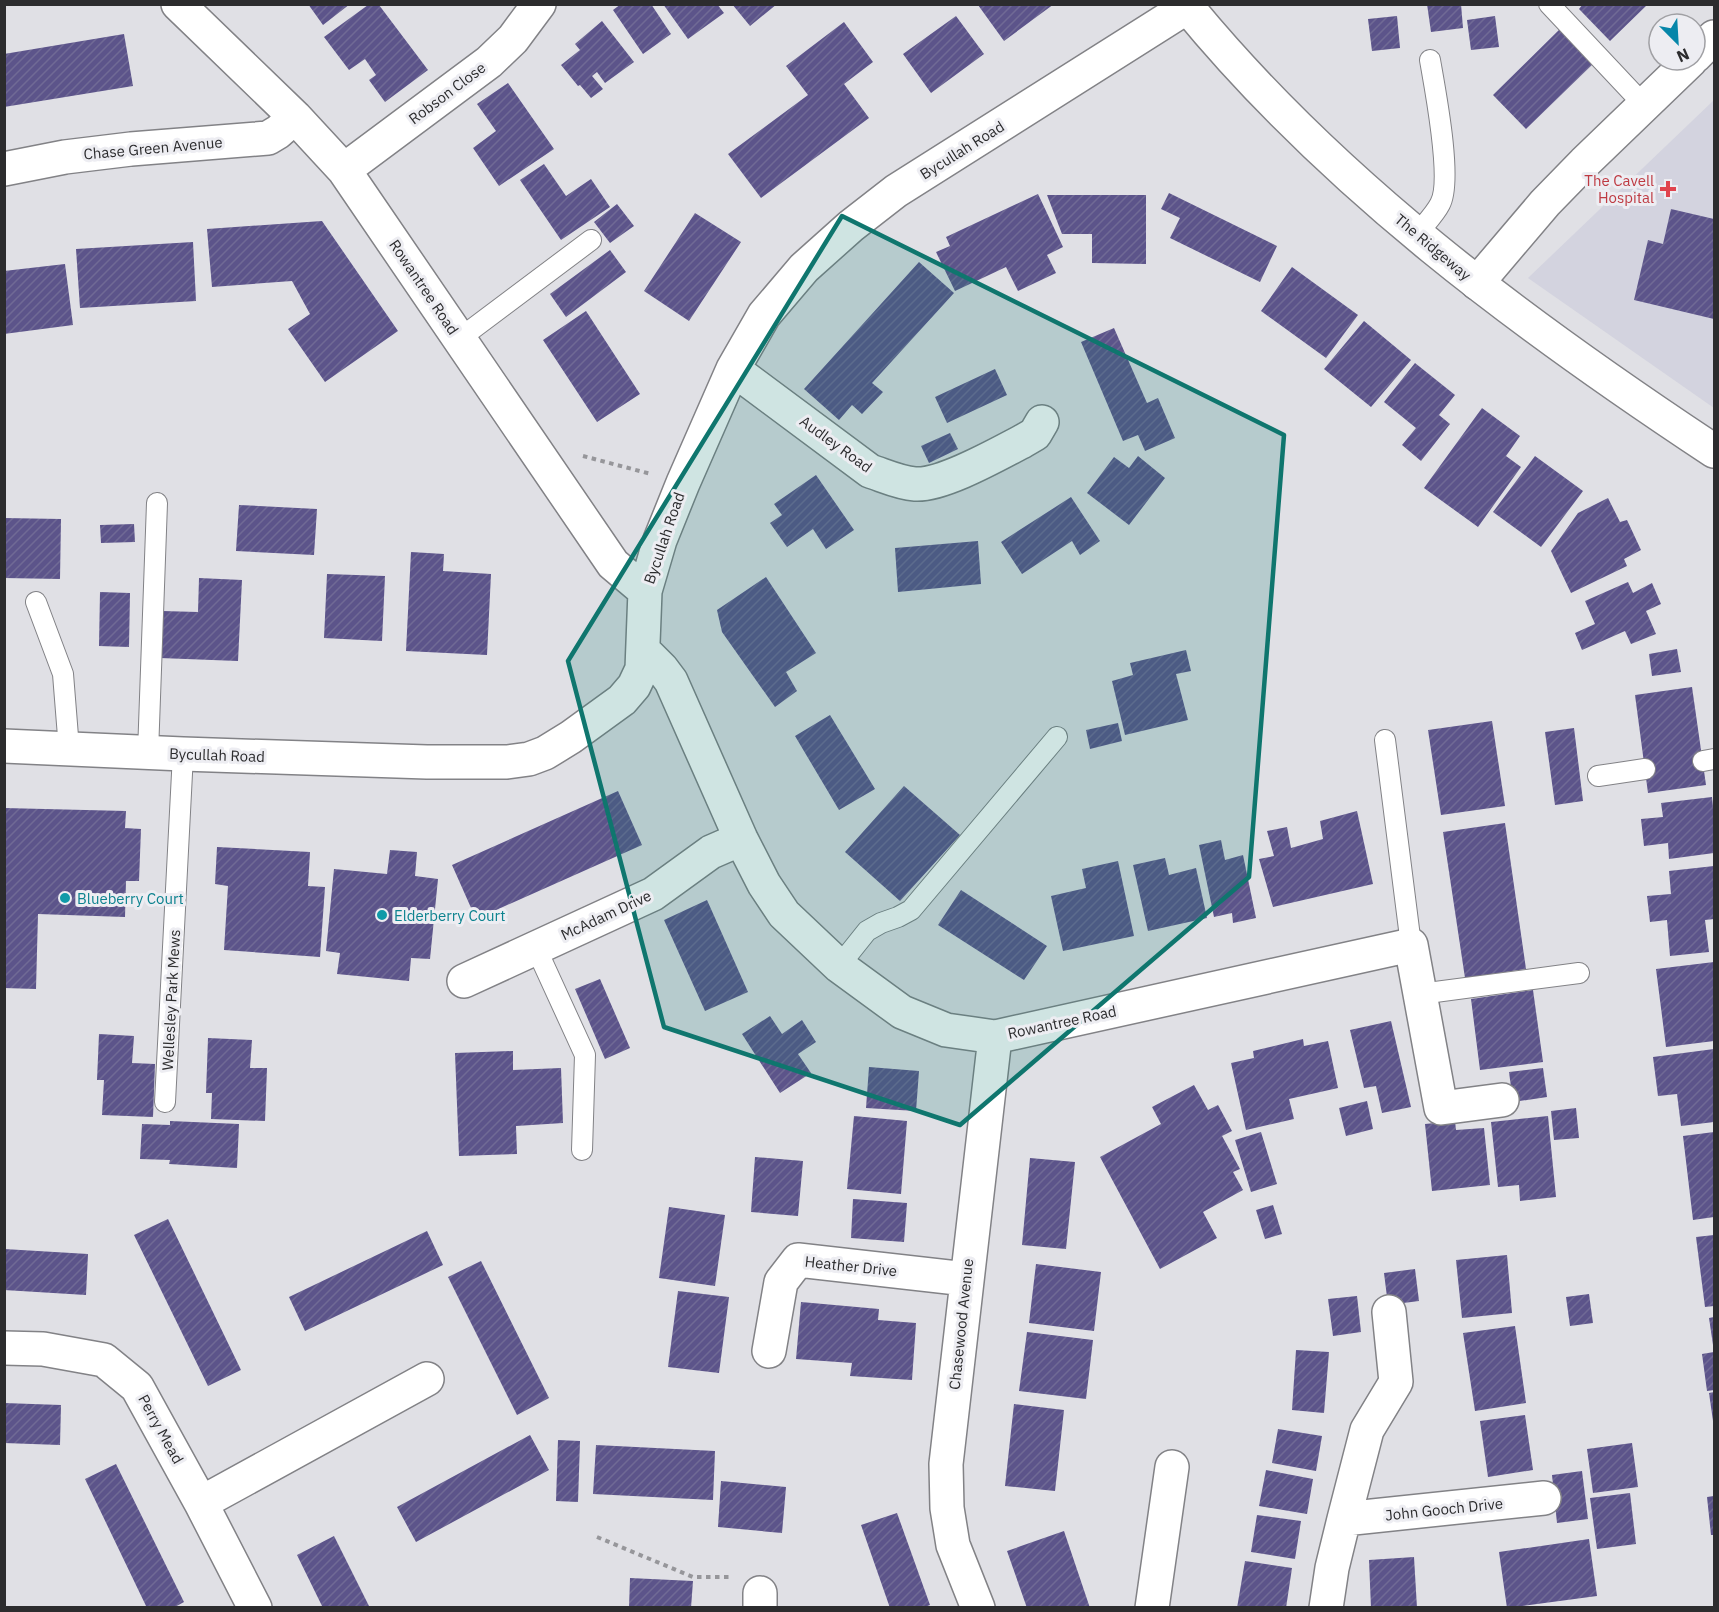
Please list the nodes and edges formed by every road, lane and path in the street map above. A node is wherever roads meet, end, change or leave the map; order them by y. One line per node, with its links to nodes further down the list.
1 (539, 4): 10 (street, Robson Close)
2 (1549, 4): 7 (lane)
3 (1186, 5): 11 (street, The Ridgeway); 15 (street, Bycullah Road)
4 (185, 7): 8 (street, Rowantree Road)
5 (1430, 60): 11 (lane)
6 (1679, 72): 7 (street)
7 (1644, 105): 13 (street)
8 (295, 117): 9 (street, Chase Green Avenue); 10 (street, Rowantree Road)
9 (4, 169)
10 (344, 170): 14 (street, Rowantree Road)
11 (1418, 234): 13 (street, The Ridgeway)
12 (591, 240): 14 (lane)
13 (1477, 283): 18 (street, The Ridgeway)
14 (459, 339): 17 (street, Rowantree Road)
15 (733, 369): 16 (street, Audley Road); 19 (street, Bycullah Road)
16 (1042, 422)
17 (528, 441): 19 (path); 21 (street, Rowantree Road)
18 (1714, 451)
19 (683, 483): 21 (street, Bycullah Road)
20 (157, 503): 28 (lane)
21 (645, 591): 23 (street, Bycullah Road)
22 (36, 602): 27 (lane)
23 (644, 651): 29 (street, Bycullah Road); 32 (street, Rowantree Road)
24 (1057, 737): 35 (lane)
25 (1385, 740): 33 (lane)
26 (4, 746): 27 (street, Bycullah Road)
27 (69, 749): 28 (street, Bycullah Road)
28 (148, 753): 29 (street, Bycullah Road)
29 (183, 754): 41 (lane, Wellesley Park Mews)
30 (1645, 769): 31 (lane)
31 (1598, 776)
32 (741, 839): 34 (street, McAdam Drive); 35 (street, Rowantree Road)
33 (1412, 945): 38 (street); 39 (street, Rowantree Road)
34 (536, 948): 37 (street, McAdam Drive); 42 (lane)
35 (838, 966): 39 (street, Rowantree Road)
36 (1580, 973): 38 (lane)
37 (464, 981)
38 (1420, 994): 40 (street)
39 (994, 1037): 43 (street, Chasewood Avenue)
40 (1502, 1100)
41 (165, 1102)
42 (582, 1150)
43 (966, 1279): 46 (street, Heather Drive); 55 (street, Chasewood Avenue)
44 (1389, 1312): 51 (street)
45 (4, 1348): 50 (street, Perry Mead)
46 (769, 1351)
47 (427, 1379): 50 (street)
48 (1172, 1467): 56 (street)
49 (1544, 1498): 51 (street, John Gooch Drive)
50 (201, 1503): 54 (street, Perry Mead)
51 (1344, 1519): 57 (street)
52 (597, 1537): 53 (path)
53 (760, 1600)
54 (255, 1608)
55 (978, 1608)
56 (1152, 1608)
57 (1326, 1608)

